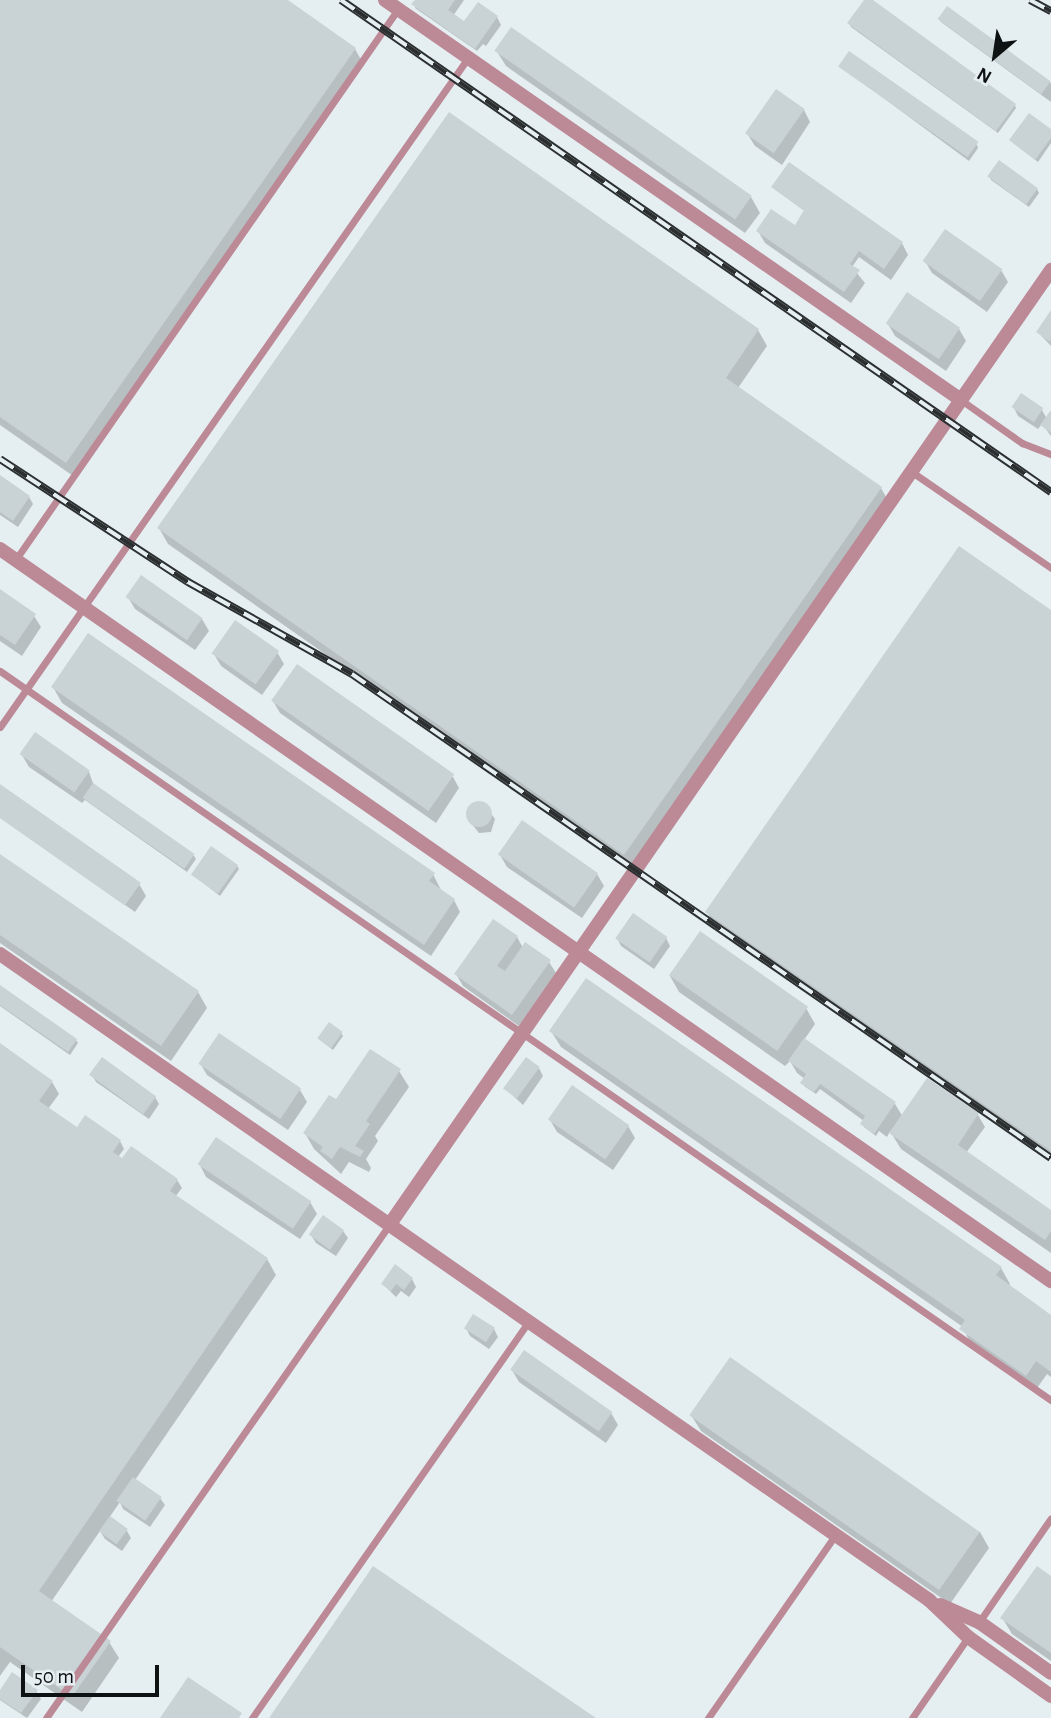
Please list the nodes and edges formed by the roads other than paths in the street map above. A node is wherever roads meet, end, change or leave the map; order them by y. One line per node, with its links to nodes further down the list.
1 (385, 0): 2 (street)
2 (398, 9): 3 (street); 9 (lane)
3 (468, 58): 5 (street); 11 (lane)
4 (1050, 274): 5 (street)
5 (961, 400): 6 (lane); 7 (street)
6 (1051, 454)
7 (912, 472): 10 (lane); 15 (street)
8 (0, 548): 9 (street)
9 (16, 559): 11 (street)
10 (1051, 568)
11 (85, 608): 13 (lane); 15 (street)
12 (0, 671): 13 (lane)
13 (27, 689): 14 (lane); 17 (lane)
14 (0, 727)
15 (580, 952): 17 (street); 19 (street)
16 (0, 954): 18 (street)
17 (524, 1033): 18 (street); 21 (lane)
18 (390, 1224): 20 (street); 29 (lane)
19 (1051, 1281)
20 (529, 1321): 23 (street); 30 (lane)
21 (1051, 1400)
22 (1051, 1518): 25 (lane)
23 (835, 1535): 24 (street); 31 (lane)
24 (929, 1600): 25 (street); 26 (street)
25 (979, 1622): 26 (street); 27 (street)
26 (968, 1637): 28 (street); 32 (lane)
27 (1051, 1673)
28 (1051, 1696)
29 (46, 1718)
30 (253, 1718)
31 (708, 1718)
32 (912, 1718)

